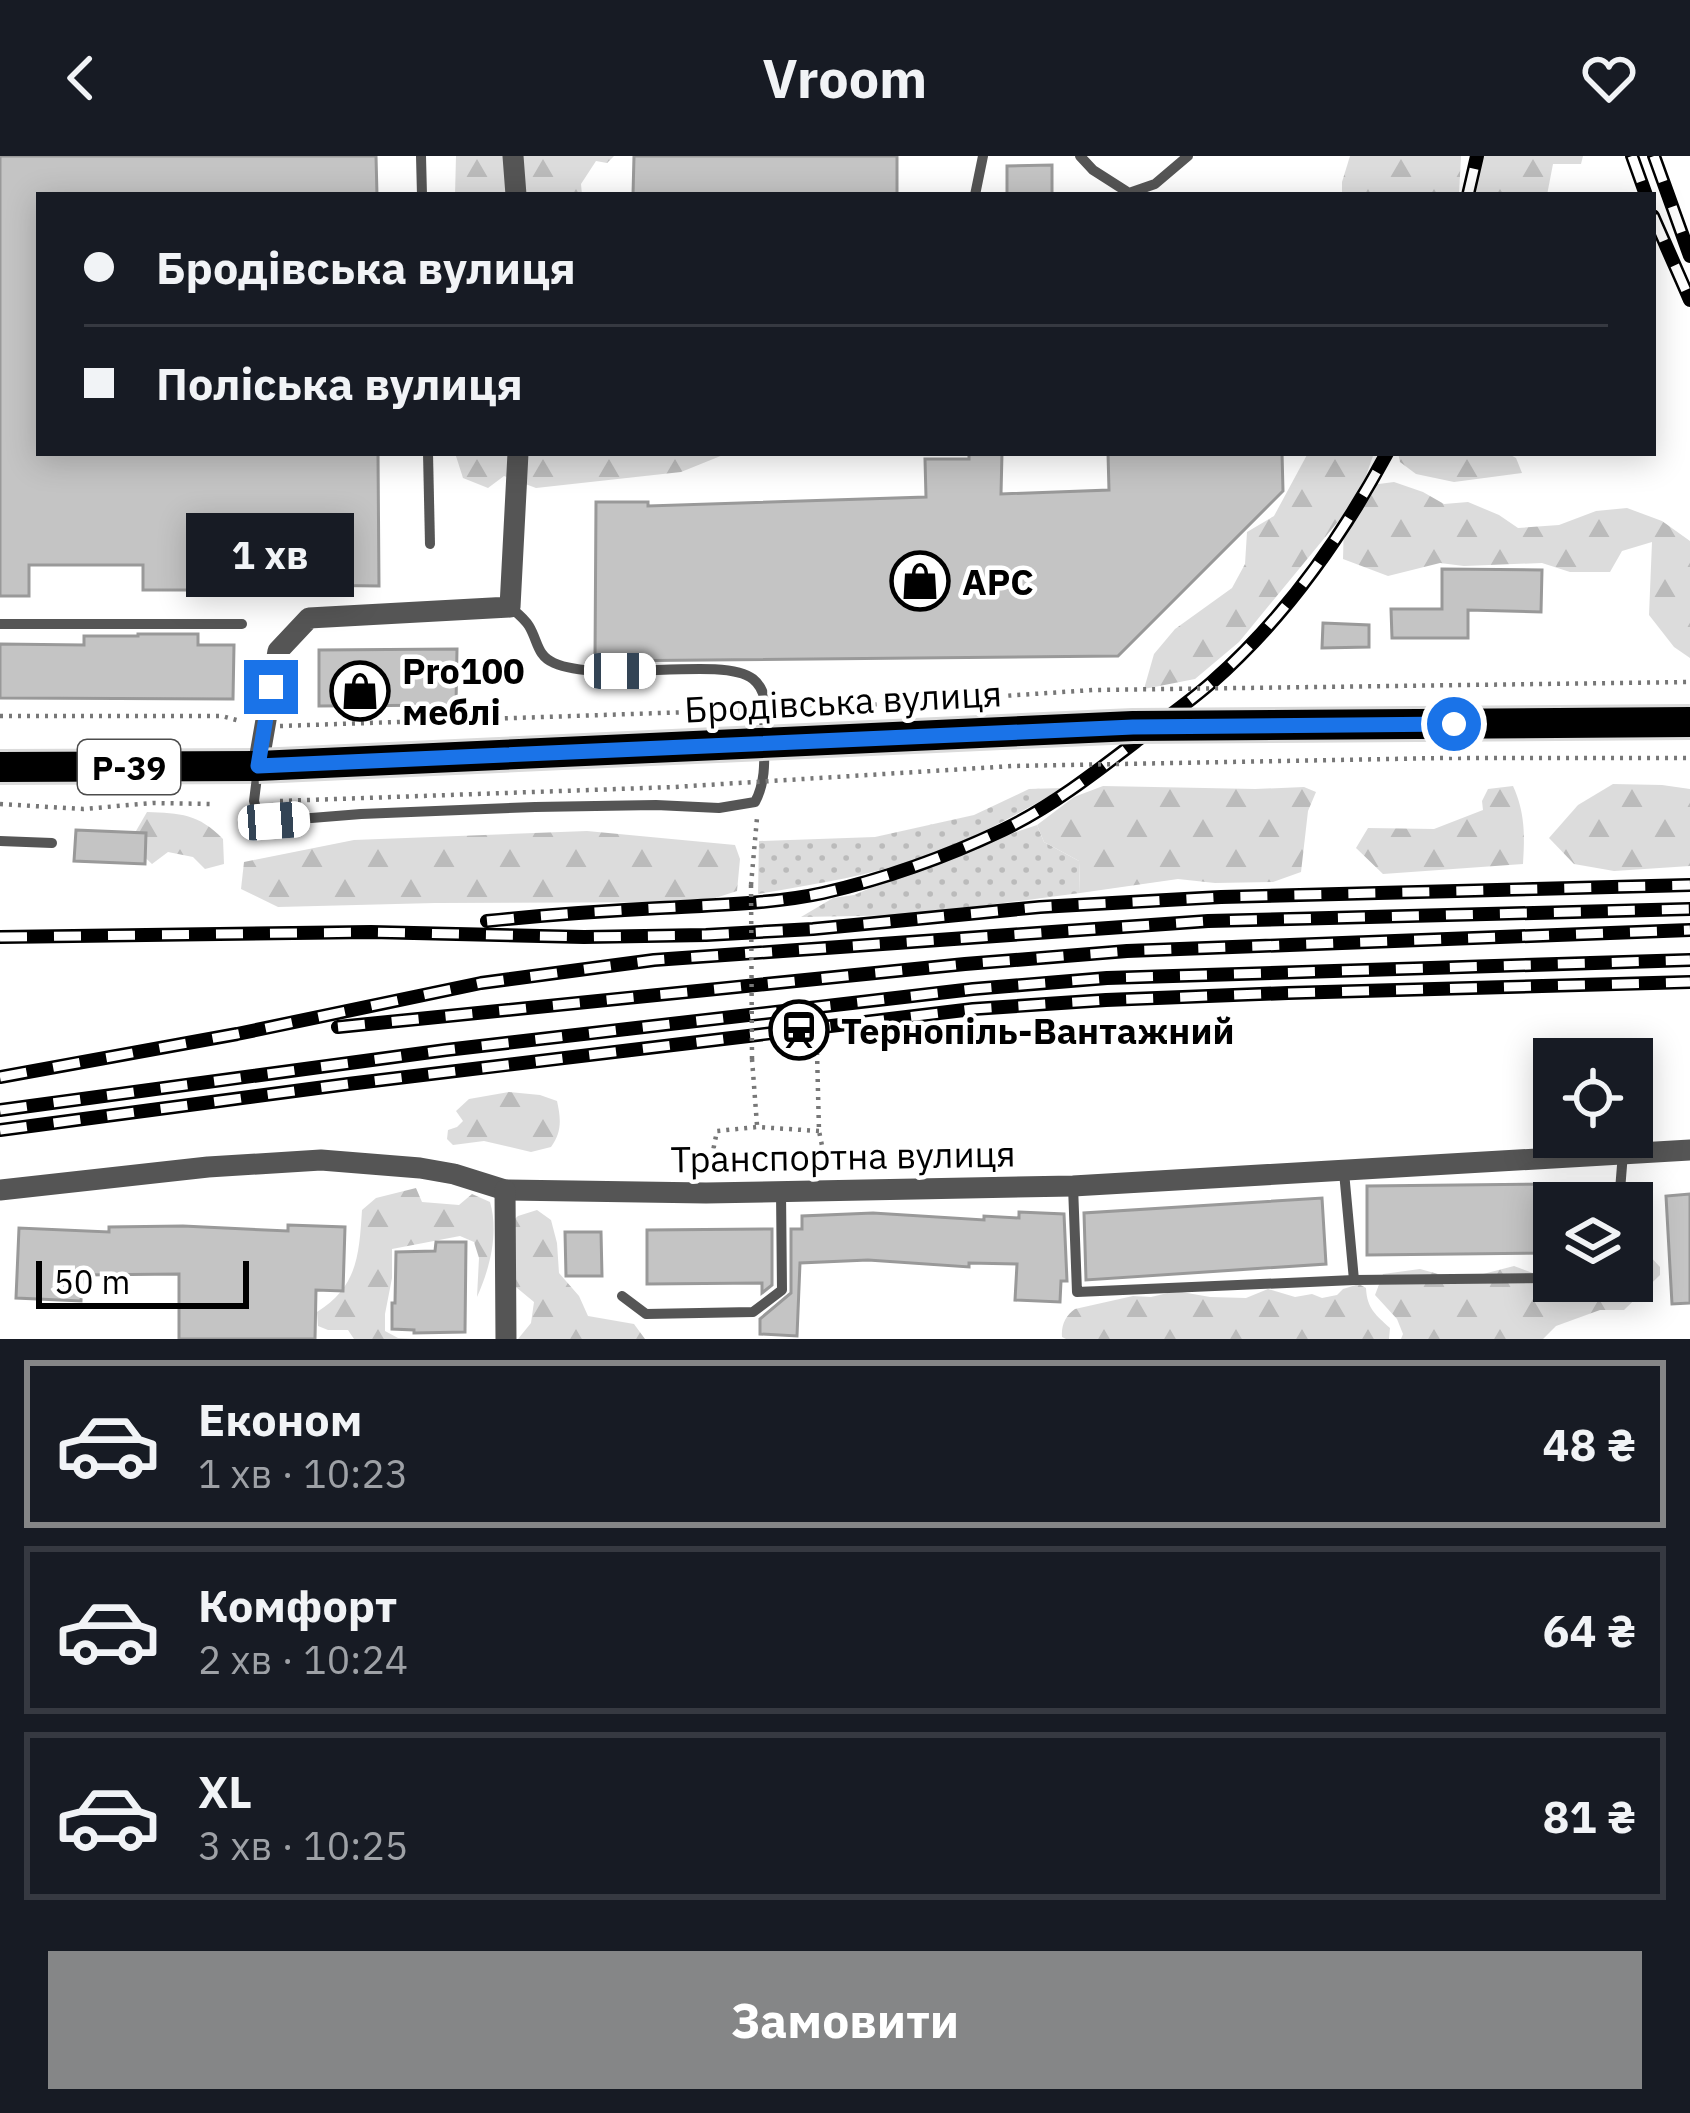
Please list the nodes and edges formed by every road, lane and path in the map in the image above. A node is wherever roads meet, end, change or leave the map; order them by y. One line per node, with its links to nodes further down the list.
1 (421, 156): 6 (lane)
2 (513, 156): 7 (street)
3 (983, 156): 8 (lane)
4 (1080, 156): 9 (lane)
5 (1188, 156): 10 (lane)
6 (422, 192)
7 (516, 192)
8 (976, 192)
9 (1127, 192)
10 (1132, 192)
11 (428, 456): 13 (lane)
12 (518, 456): 14 (street)
13 (430, 544)
14 (510, 607): 24 (street); 24 (lane)
15 (0, 623): 16 (lane)
16 (242, 624)
17 (1690, 682): 21 (path, bridge)
18 (0, 716): 19 (path)
19 (240, 721)
20 (1690, 722): 24 (main road, Бродівська вулиця / Р-39, bridge)
21 (280, 726)
22 (1690, 758): 25 (path, bridge)
23 (0, 766): 24 (main road, Бродівська вулиця / Р-39)
24 (258, 766)
25 (280, 802)
26 (0, 804): 27 (path)
27 (211, 804)
28 (758, 813): 32 (path, bridge)
29 (0, 841): 30 (lane)
30 (52, 843)
31 (817, 1052): 33 (path)
32 (757, 1127): 33 (path); 43 (path)
33 (819, 1131): 41 (path)
34 (1690, 1150): 35 (street, Транспортна вулиця)
35 (1653, 1152)
36 (1549, 1158): 37 (street, Транспортна вулиця)
37 (1343, 1172): 38 (street, Транспортна вулиця); 45 (lane)
38 (1073, 1186): 41 (street, Транспортна вулиця); 45 (lane)
39 (0, 1190): 40 (street, Транспортна вулиця)
40 (505, 1190): 43 (street, Транспортна вулиця); 47 (street)
41 (831, 1190): 42 (street, Транспортна вулиця)
42 (781, 1192): 43 (street, Транспортна вулиця); 46 (lane)
43 (706, 1193)
44 (1533, 1277): 45 (lane)
45 (1354, 1280)
46 (622, 1296)
47 (506, 1339)

